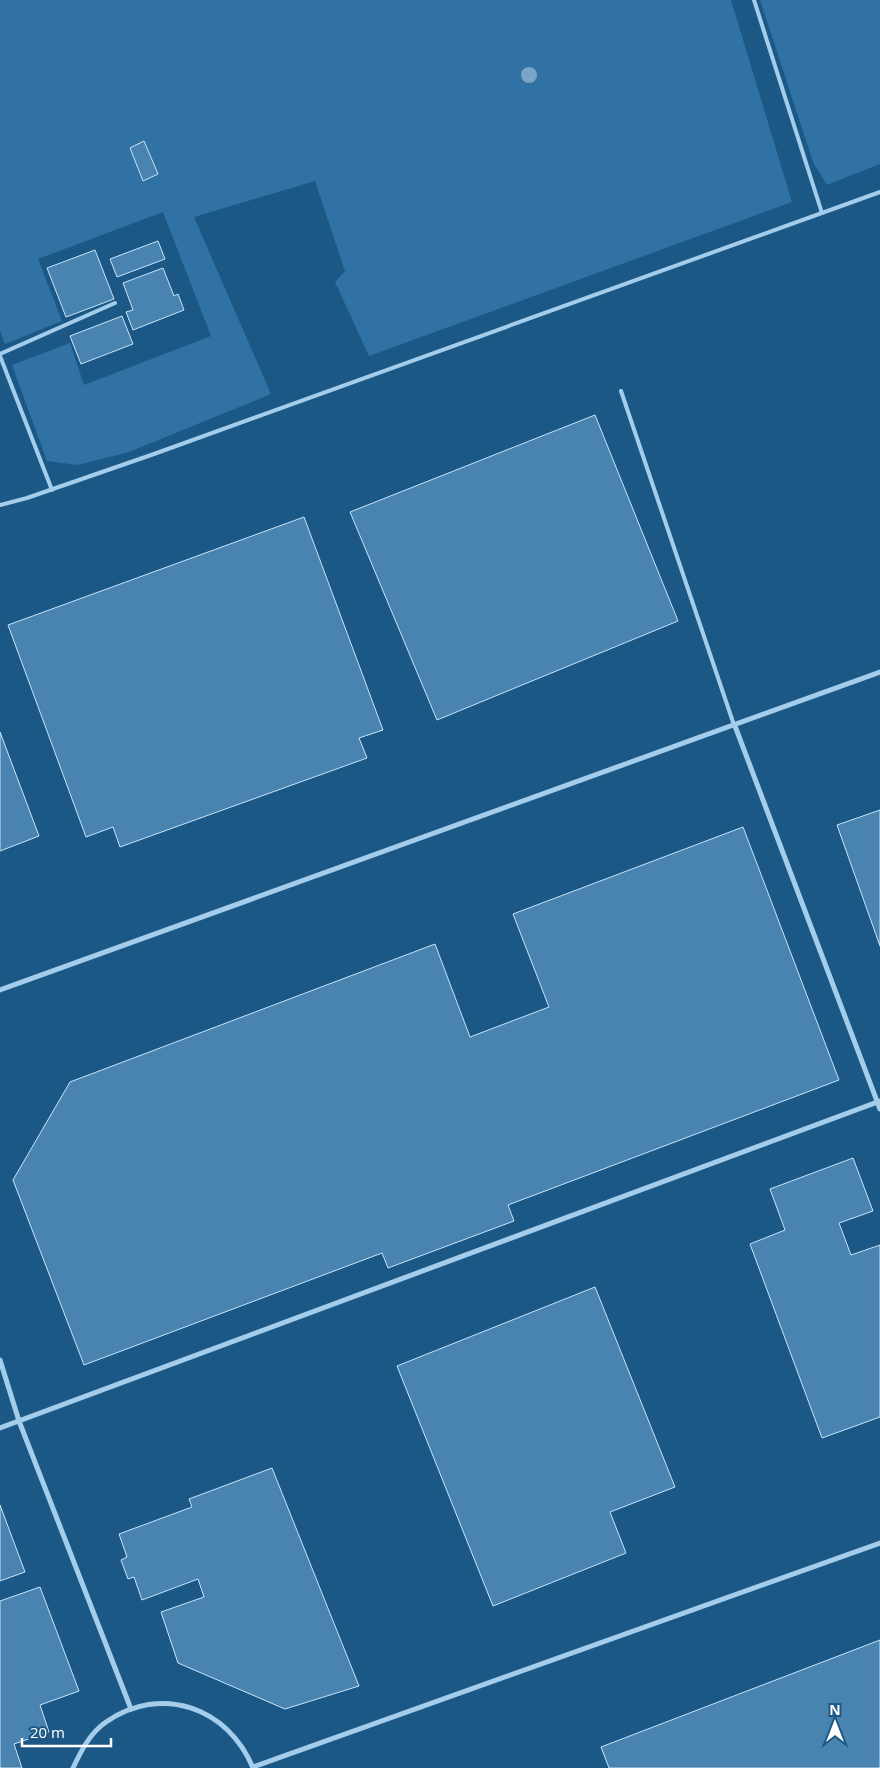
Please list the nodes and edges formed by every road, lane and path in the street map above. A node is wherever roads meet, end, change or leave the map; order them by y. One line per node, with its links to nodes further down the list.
1 (754, 0): 3 (lane)
2 (880, 192): 3 (lane)
3 (822, 213): 7 (lane)
4 (115, 303): 5 (lane)
5 (0, 355): 7 (lane)
6 (621, 391): 10 (lane)
7 (52, 490): 8 (lane)
8 (0, 505)
9 (880, 672): 10 (street)
10 (735, 726): 11 (street); 12 (street)
11 (0, 990)
12 (879, 1101): 13 (street); 15 (street)
13 (880, 1109)
14 (0, 1360): 15 (street)
15 (19, 1420): 16 (street); 18 (street)
16 (0, 1428)
17 (880, 1542): 19 (street)
18 (131, 1708): 19 (street); 20 (street)
19 (253, 1767)
20 (73, 1768)

